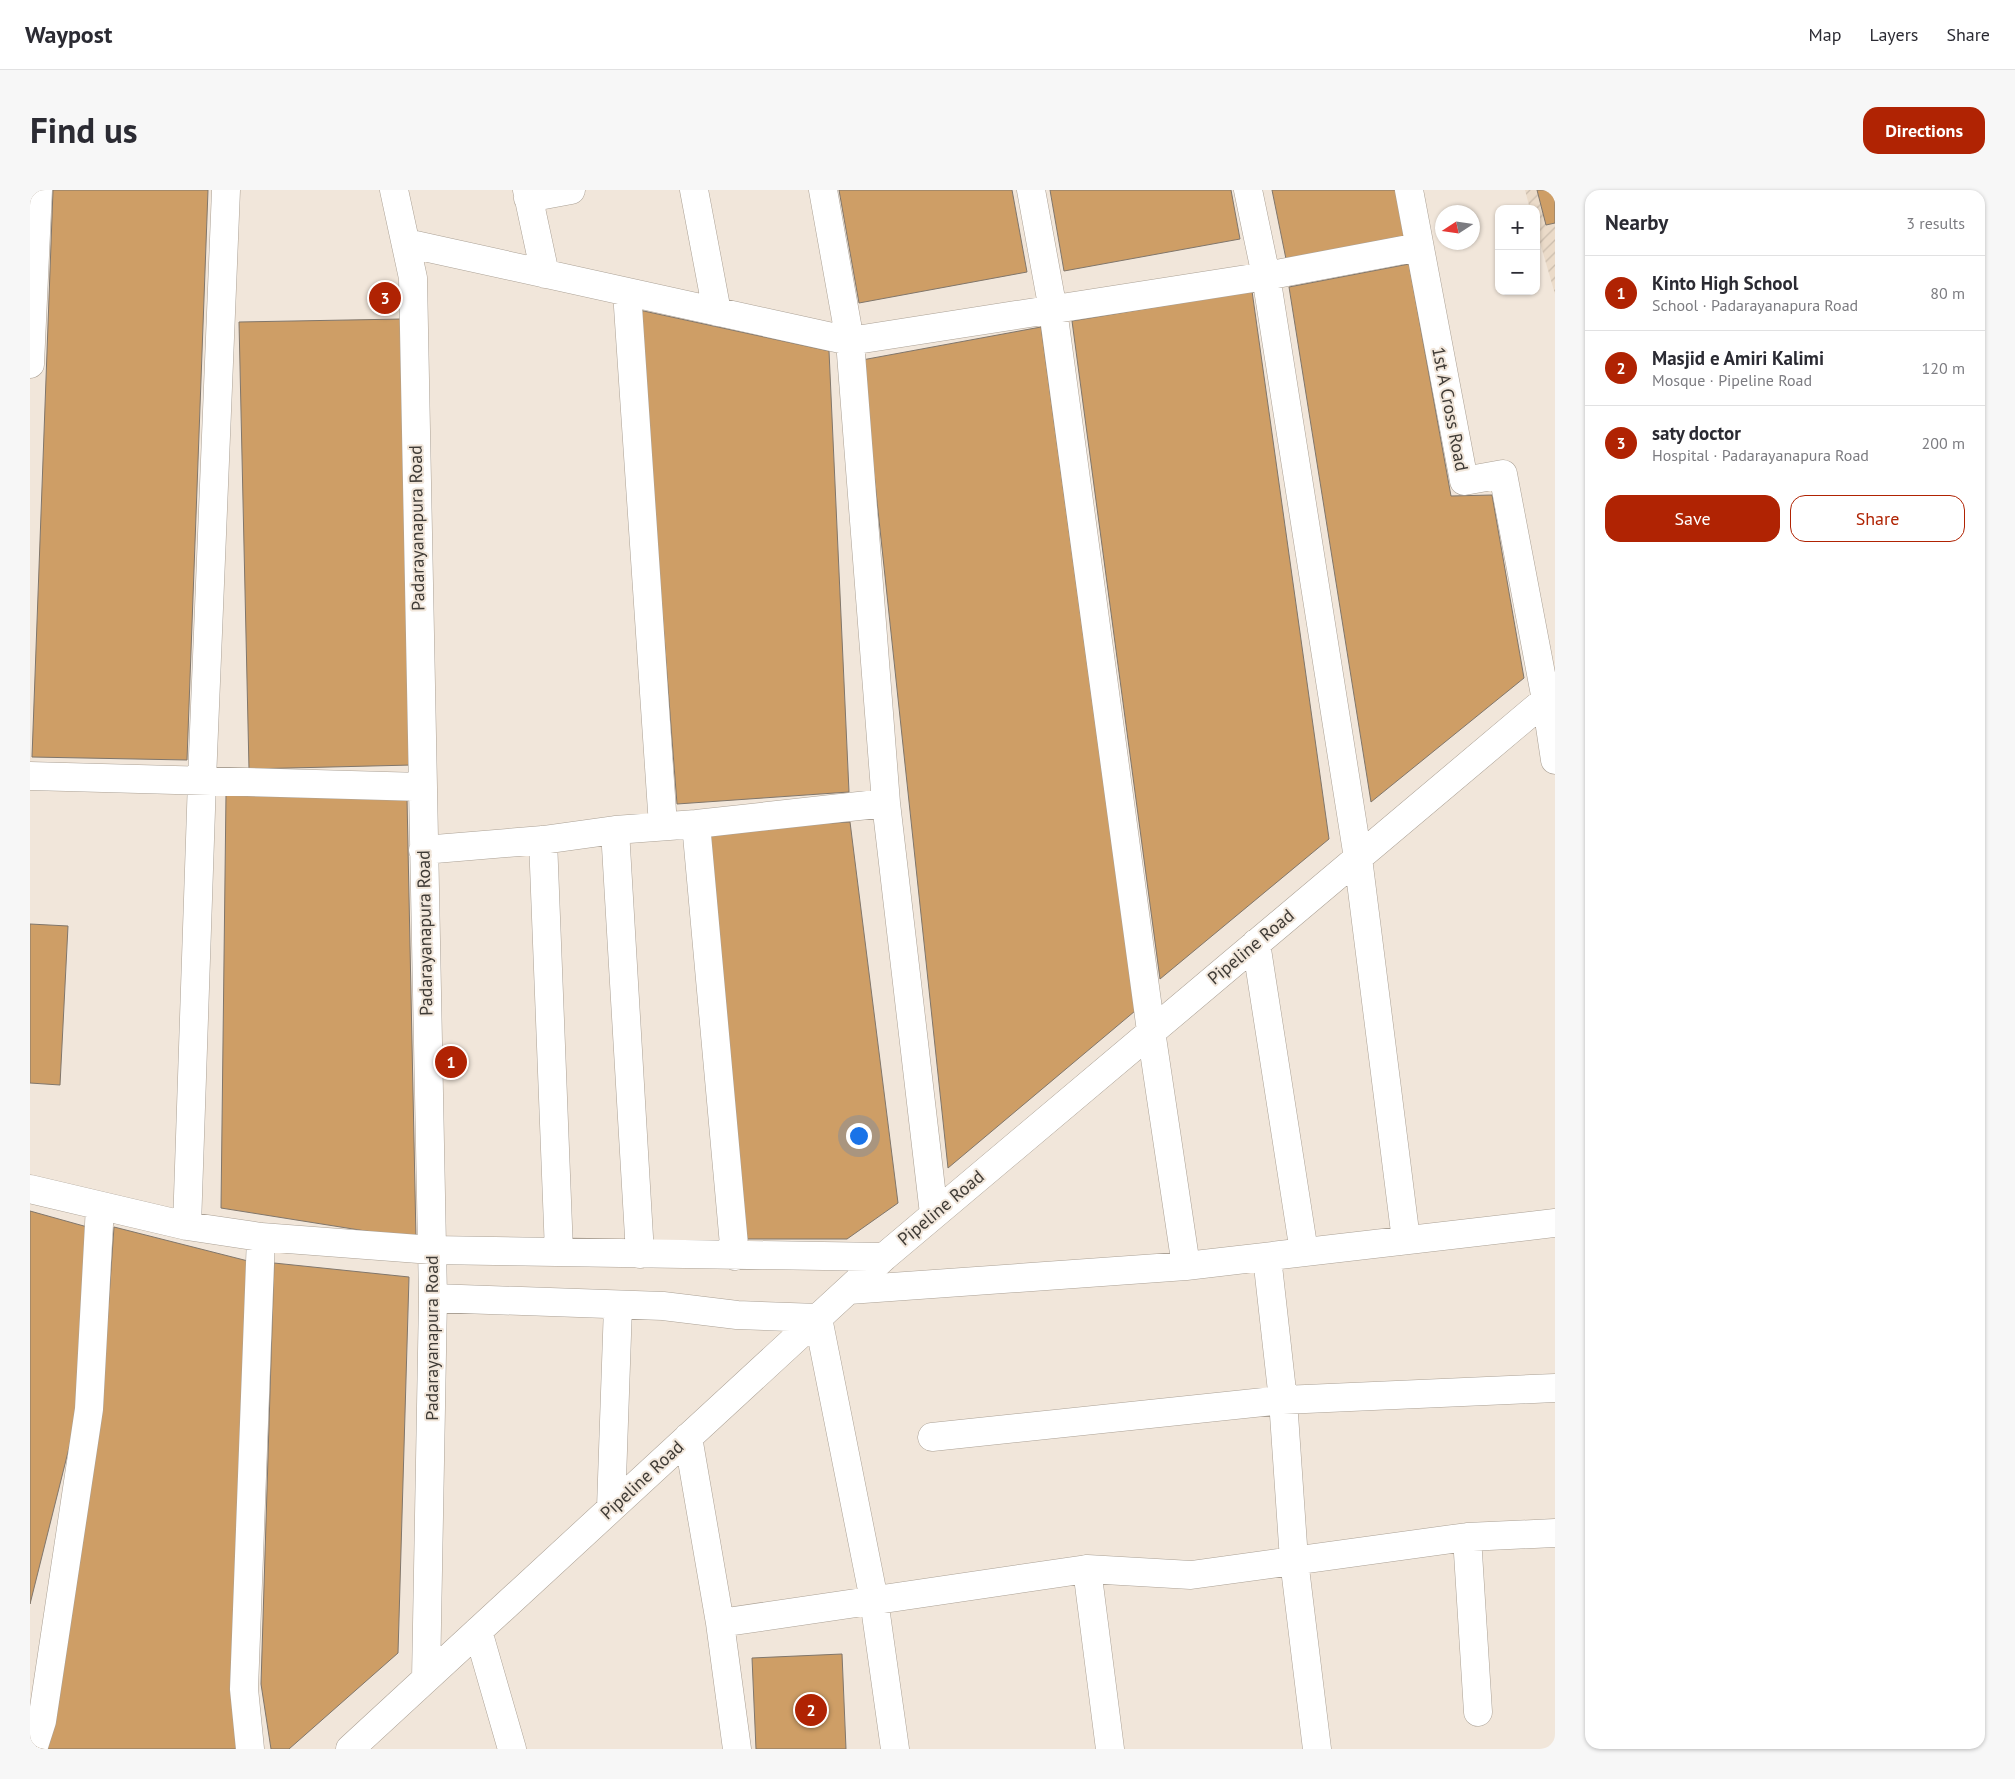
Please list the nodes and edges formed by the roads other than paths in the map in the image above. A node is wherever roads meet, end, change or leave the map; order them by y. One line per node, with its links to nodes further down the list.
1 (226, 190): 24 (street)
2 (394, 190): 11 (street, Padarayanapura Road)
3 (571, 190): 9 (street)
4 (694, 190): 17 (street)
5 (823, 190): 18 (street)
6 (1031, 190): 16 (street)
7 (1248, 190): 14 (street)
8 (1409, 190): 12 (street, 1st A Cross Road)
9 (528, 194): 13 (street)
10 (35, 203): 19 (street)
11 (406, 243): 13 (street); 25 (street, Padarayanapura Road)
12 (1420, 247): 14 (street); 21 (street, 1st A Cross Road)
13 (545, 274): 15 (street)
14 (1266, 276): 16 (street); 32 (street)
15 (627, 292): 17 (street); 28 (street)
16 (1053, 310): 18 (street); 34 (street)
17 (717, 312): 18 (street)
18 (850, 341): 26 (street)
19 (30, 364): 20 (street)
20 (30, 373)
21 (1550, 696): 22 (street); 32 (street, Pipeline Road)
22 (1555, 760)
23 (30, 776): 24 (street)
24 (202, 780): 25 (street); 39 (street)
25 (422, 787): 31 (street, Padarayanapura Road)
26 (886, 803): 27 (street); 37 (street)
27 (696, 824): 28 (street); 46 (street)
28 (663, 826): 29 (street)
29 (615, 830): 30 (street); 45 (street)
30 (543, 840): 31 (street); 43 (street)
31 (423, 850): 42 (street, Padarayanapura Road)
32 (1358, 858): 33 (street, Pipeline Road); 41 (street)
33 (1256, 943): 34 (street, Pipeline Road); 44 (street)
34 (1150, 1031): 37 (street, Pipeline Road); 49 (street)
35 (30, 1189): 36 (street)
36 (100, 1206): 39 (street); 68 (street)
37 (934, 1214): 47 (street, Pipeline Road)
38 (1555, 1223): 41 (street)
39 (187, 1226): 40 (street)
40 (262, 1238): 42 (street); 69 (street)
41 (1406, 1240): 44 (street)
42 (432, 1250): 43 (street); 51 (street, Padarayanapura Road)
43 (559, 1252): 45 (street)
44 (1304, 1252): 48 (street)
45 (640, 1254): 46 (street)
46 (734, 1256): 47 (street)
47 (884, 1257): 50 (street, Pipeline Road)
48 (1267, 1257): 49 (street); 55 (street)
49 (1186, 1266): 50 (street)
50 (849, 1290): 53 (street, Pipeline Road)
51 (433, 1298): 52 (street); 66 (street, Padarayanapura Road)
52 (618, 1306): 53 (street); 58 (street)
53 (818, 1318): 57 (street, Pipeline Road); 63 (street)
54 (1555, 1388): 55 (street)
55 (1283, 1400): 56 (street); 61 (street)
56 (932, 1437)
57 (688, 1438): 58 (street, Pipeline Road); 64 (street)
58 (611, 1508): 65 (street, Pipeline Road)
59 (1555, 1533): 60 (street)
60 (1466, 1537): 61 (street); 67 (street)
61 (1294, 1560): 62 (street); 75 (street)
62 (1086, 1569): 63 (street); 74 (street)
63 (874, 1600): 64 (street); 73 (street)
64 (720, 1623): 72 (street)
65 (478, 1631): 66 (street, Pipeline Road); 71 (street)
66 (426, 1679): 70 (street, Pipeline Road)
67 (1478, 1712)
68 (34, 1749)
69 (250, 1749)
70 (350, 1749)
71 (512, 1749)
72 (737, 1749)
73 (895, 1749)
74 (1110, 1749)
75 (1316, 1749)

